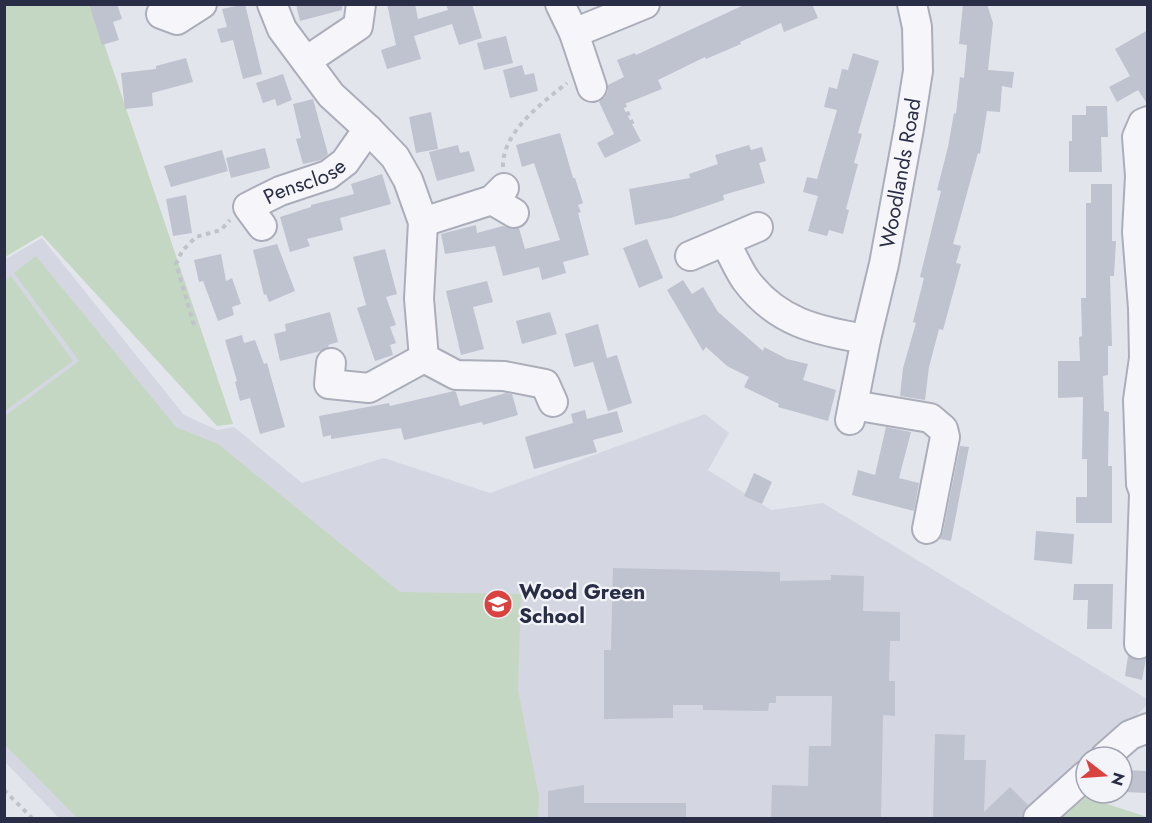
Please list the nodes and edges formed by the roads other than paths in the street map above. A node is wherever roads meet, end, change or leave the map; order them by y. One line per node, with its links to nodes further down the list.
1 (202, 4): 7 (street)
2 (272, 4): 9 (street)
3 (362, 4): 9 (street)
4 (560, 4): 8 (street)
5 (645, 4): 8 (street)
6 (912, 4): 20 (street, Woodlands Road)
7 (173, 24)
8 (574, 33): 10 (street)
9 (306, 61): 12 (street)
10 (590, 79)
11 (1148, 121): 19 (street)
12 (368, 129): 14 (street, Pensclose); 15 (street)
13 (503, 200): 15 (street)
14 (255, 217)
15 (423, 222): 21 (street)
16 (758, 227): 17 (street)
17 (725, 242): 18 (street); 20 (street)
18 (690, 256)
19 (1145, 308): 24 (street)
20 (866, 339): 25 (street, Woodlands Road)
21 (424, 358): 22 (street); 23 (street)
22 (324, 382)
23 (551, 385)
24 (1146, 499): 26 (street)
25 (927, 529)
26 (1139, 644)
27 (1139, 732): 28 (street)
28 (1122, 745)
29 (1074, 786): 30 (street)
30 (1038, 819)

